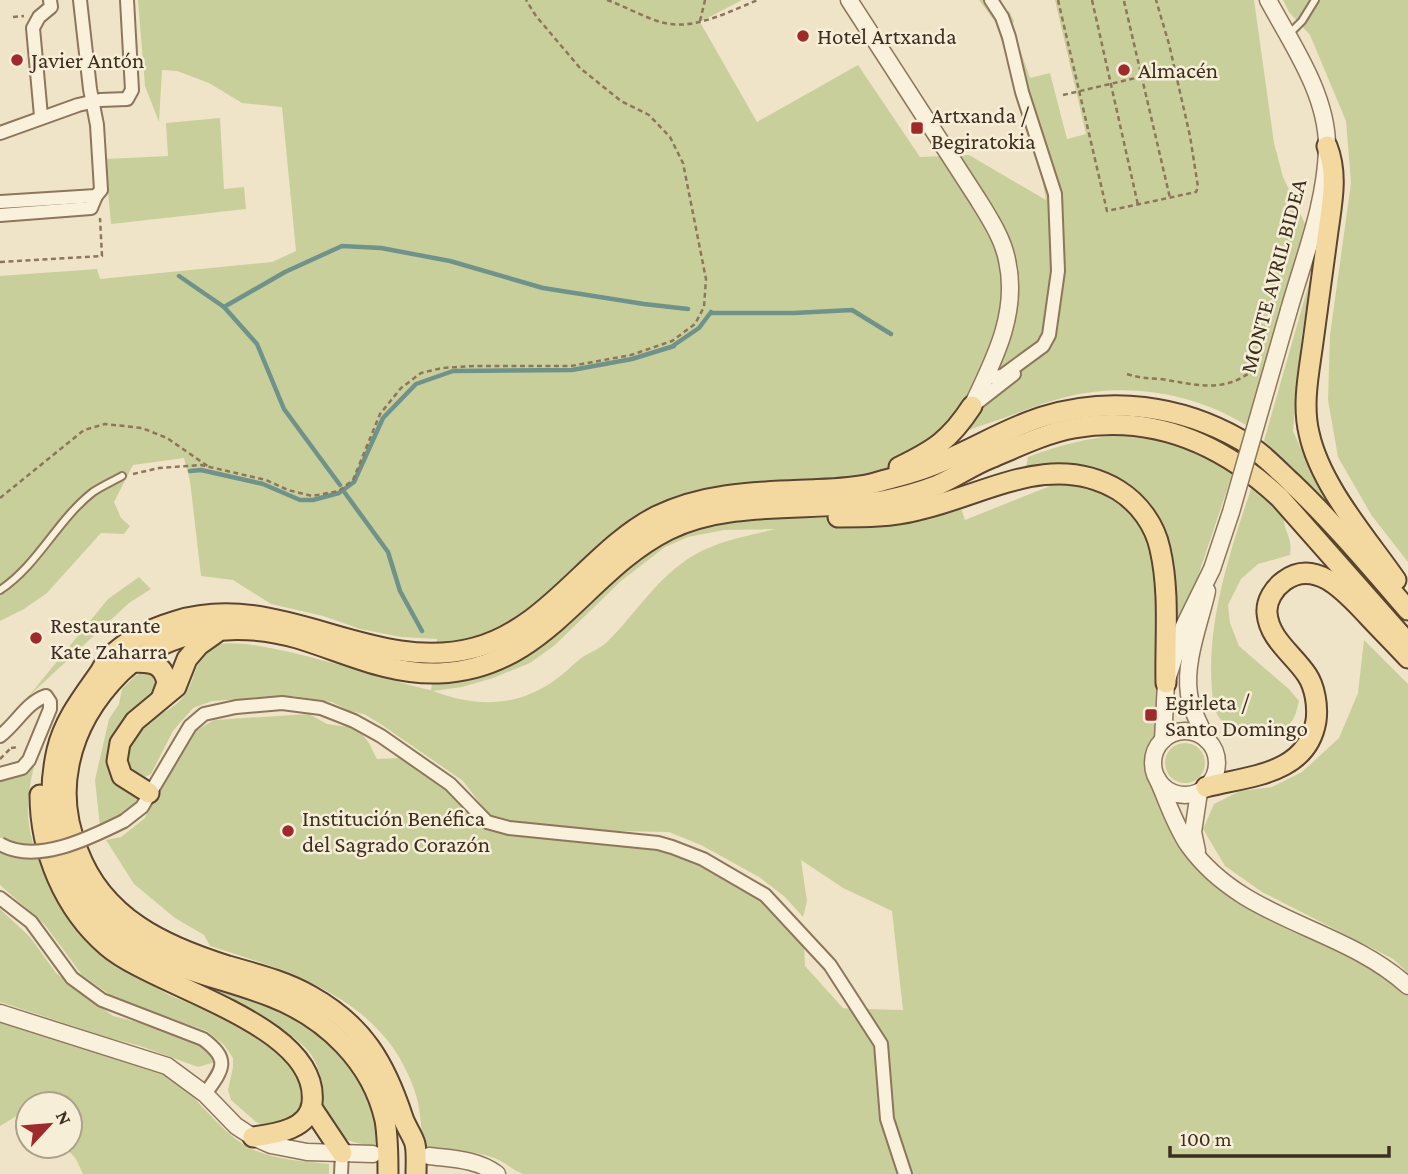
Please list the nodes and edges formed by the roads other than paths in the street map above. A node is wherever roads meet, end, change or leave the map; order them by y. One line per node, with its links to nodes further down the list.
1 (50, 0): 10 (street)
2 (80, 0): 9 (street)
3 (127, 0): 9 (street)
4 (849, 0): 17 (street)
5 (991, 0): 16 (street)
6 (1268, 0): 8 (street, MONTE AVRIL BIDEA)
7 (1315, 0): 8 (lane)
8 (1287, 35): 12 (street, MONTE AVRIL BIDEA)
9 (92, 102): 10 (street); 13 (street)
10 (41, 116): 11 (street)
11 (0, 133)
12 (1327, 146): 22 (street, MONTE AVRIL BIDEA, bridge); 24 (main road)
13 (97, 195): 14 (street); 15 (street)
14 (0, 202)
15 (0, 215)
16 (1028, 359): 17 (street); 18 (street)
17 (985, 378): 18 (street)
18 (972, 406): 20 (main road)
19 (122, 476): 23 (lane)
20 (830, 489): 25 (main road); 29 (main road)
21 (814, 508): 26 (main road); 27 (main road); 33 (main road)
22 (1212, 569): 33 (street, MONTE AVRIL BIDEA); 37 (street, MONTE AVRIL BIDEA)
23 (0, 590)
24 (1408, 598)
25 (1408, 610)
26 (220, 630): 30 (main road); 31 (main road)
27 (1408, 643)
28 (1408, 658): 40 (main road)
29 (108, 659): 48 (main road); 53 (main road)
30 (187, 659): 32 (main road); 34 (main road)
31 (132, 662): 32 (main road); 53 (main road)
32 (158, 664): 34 (main road)
33 (1166, 683): 36 (street, MONTE AVRIL BIDEA)
34 (161, 700): 41 (main road)
35 (0, 736): 38 (street)
36 (1163, 740): 37 (street); 39 (street)
37 (1207, 740): 40 (street)
38 (0, 774)
39 (1157, 778): 40 (street); 43 (street)
40 (1202, 789): 43 (street)
41 (149, 793): 42 (street, bridge); 56 (street)
42 (0, 844)
43 (1201, 860): 45 (street)
44 (0, 898): 47 (street)
45 (1408, 986)
46 (0, 1013): 47 (street)
47 (205, 1094): 49 (street)
48 (312, 1108): 49 (main road); 50 (main road)
49 (253, 1137): 50 (street)
50 (342, 1153): 51 (street); 54 (street)
51 (373, 1154)
52 (429, 1156): 55 (street)
53 (403, 1173)
54 (341, 1174)
55 (497, 1174)
56 (905, 1174)

